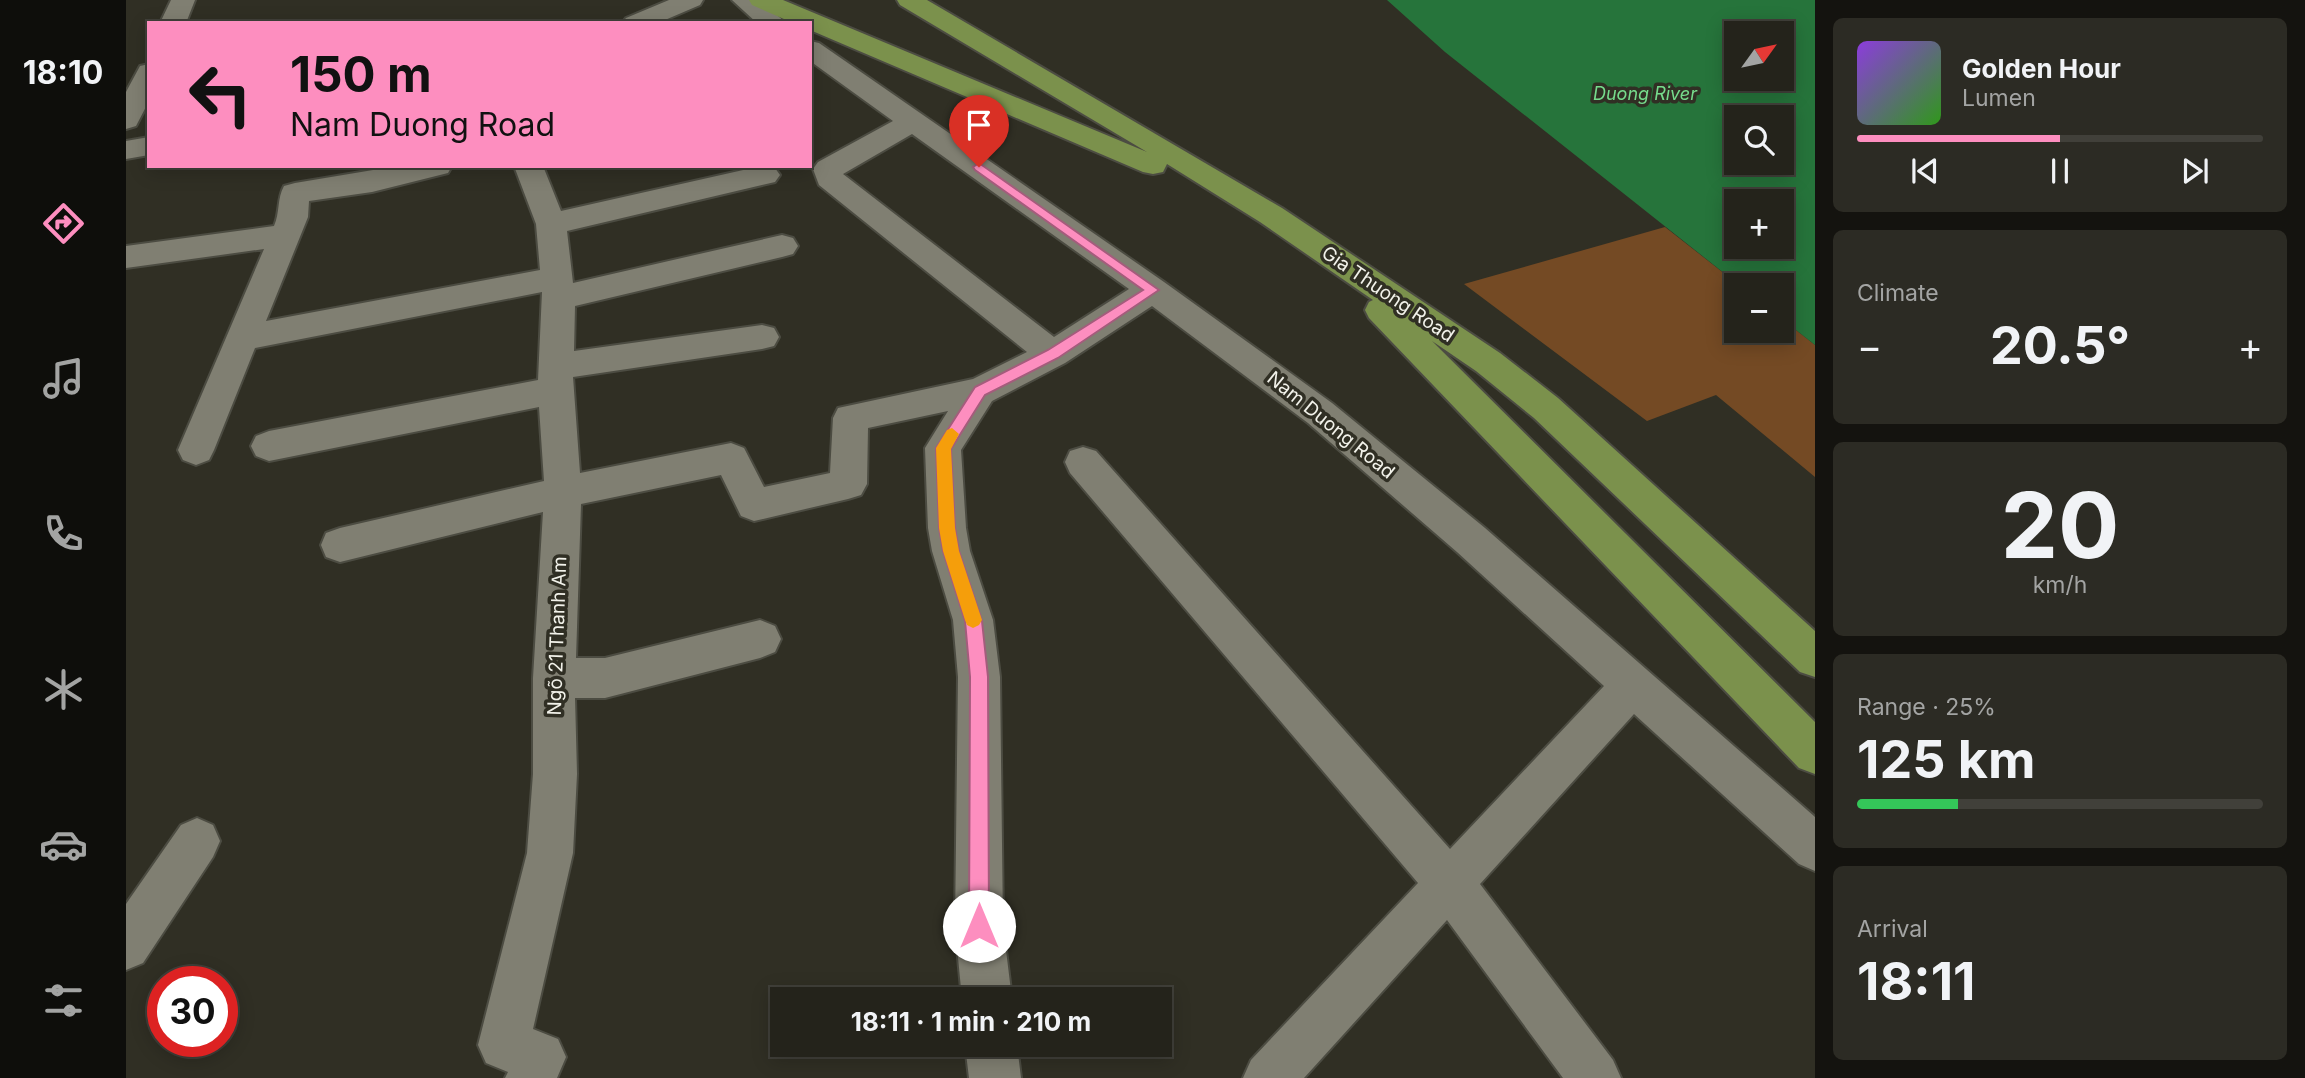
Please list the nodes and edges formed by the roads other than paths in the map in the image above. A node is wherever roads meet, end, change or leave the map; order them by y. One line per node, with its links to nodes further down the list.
1 (183, 0): 6 (street)
2 (691, 0): 7 (street)
3 (744, 0): 8 (street)
4 (761, 0): 9 (main road)
5 (909, 0): 20 (main road, Gia Thuong Road)
6 (174, 21)
7 (640, 21)
8 (771, 21)
9 (811, 21)
10 (812, 22): 20 (main road)
11 (812, 50): 14 (street, Nam Duong Road)
12 (147, 76): 13 (street)
13 (126, 120)
14 (914, 121): 27 (street, Nam Duong Road); 30 (street)
15 (147, 146): 16 (street)
16 (126, 150)
17 (430, 168): 22 (street)
18 (529, 168): 21 (street, Ngõ 21 Thanh Am)
19 (765, 175): 21 (street)
20 (1271, 215): 24 (main road, Gia Thuong Road)
21 (551, 224): 26 (street, Ngõ 21 Thanh Am)
22 (285, 236): 25 (street); 29 (street)
23 (782, 246): 26 (street)
24 (1321, 249): 39 (main road, Gia Thuong Road); 42 (main road)
25 (126, 257)
26 (557, 288): 29 (street); 31 (street, Ngõ 21 Thanh Am)
27 (1153, 290): 30 (street); 41 (street, Nam Duong Road)
28 (762, 337): 31 (street)
29 (243, 338): 34 (street)
30 (1053, 354): 32 (street)
31 (555, 379): 33 (street); 36 (street, Ngõ 21 Thanh Am)
32 (980, 391): 36 (street); 47 (street)
33 (269, 446)
34 (196, 450)
35 (1083, 462): 45 (street)
36 (563, 492): 37 (street); 40 (street, Ngõ 21 Thanh Am)
37 (340, 545)
38 (761, 639): 40 (street)
39 (1815, 658)
40 (554, 678): 49 (street, Ngõ 21 Thanh Am)
41 (1633, 686): 44 (street, Nam Duong Road); 45 (street)
42 (1815, 753)
43 (197, 841): 46 (street)
44 (1815, 848)
45 (1450, 884): 51 (street); 52 (street)
46 (126, 946)
47 (986, 987)
48 (992, 1057): 50 (street)
49 (531, 1078)
50 (995, 1078)
51 (1269, 1078)
52 (1595, 1078)

